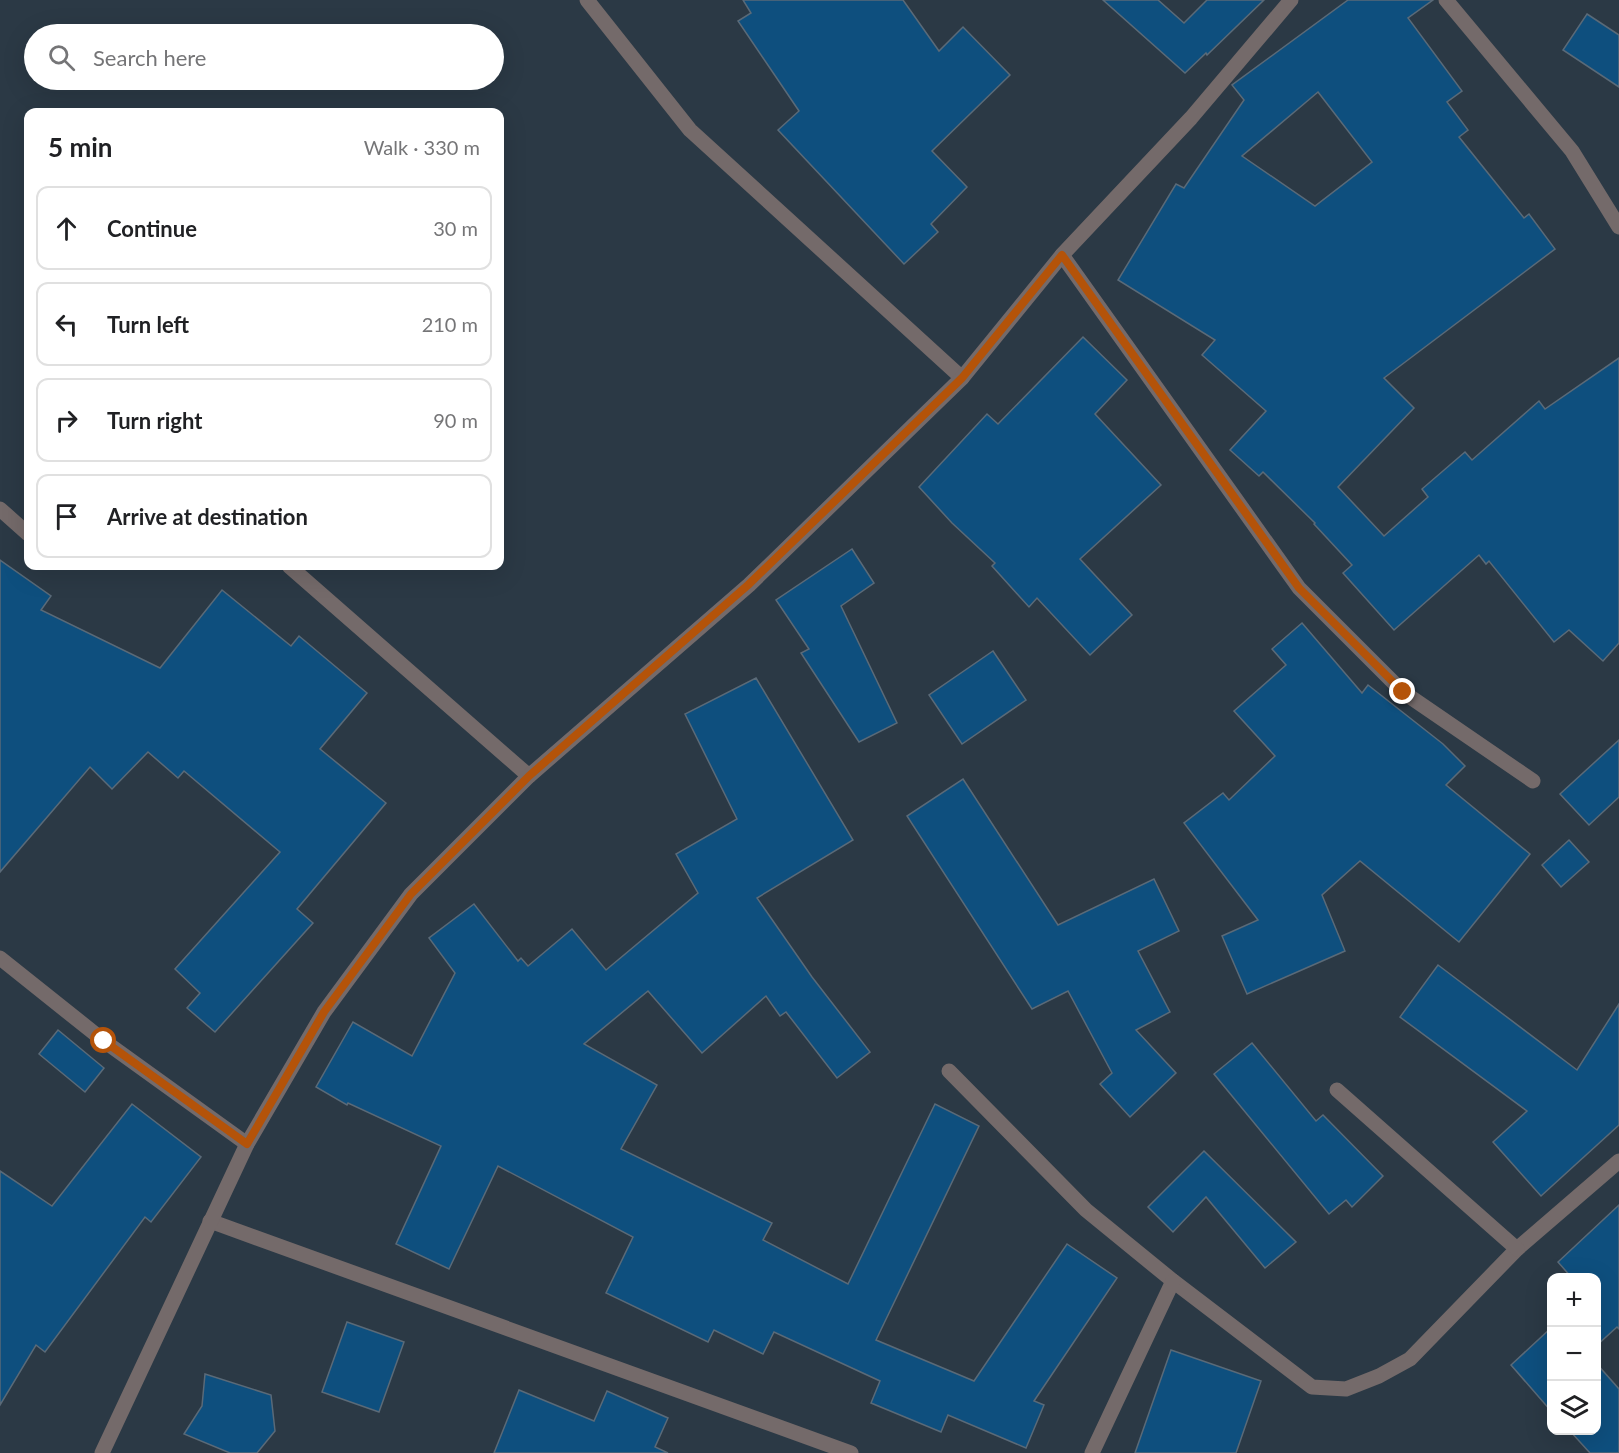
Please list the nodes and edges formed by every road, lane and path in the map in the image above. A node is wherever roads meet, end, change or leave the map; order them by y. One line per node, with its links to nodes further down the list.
1 (587, 0): 6 (street)
2 (1291, 0): 5 (street)
3 (1446, 0): 4 (street)
4 (1619, 227)
5 (1062, 255): 6 (street); 11 (street)
6 (962, 378): 10 (street)
7 (0, 509): 8 (street)
8 (24, 530)
9 (294, 570): 10 (street)
10 (529, 776): 15 (street)
11 (1533, 781)
12 (0, 958): 15 (street)
13 (949, 1071): 19 (street)
14 (1337, 1090): 18 (street)
15 (247, 1144): 17 (street)
16 (1619, 1161): 18 (street)
17 (210, 1221): 20 (street); 21 (street)
18 (1517, 1249): 19 (street)
19 (1173, 1281): 22 (street)
20 (102, 1453)
21 (851, 1453)
22 (1092, 1453)

